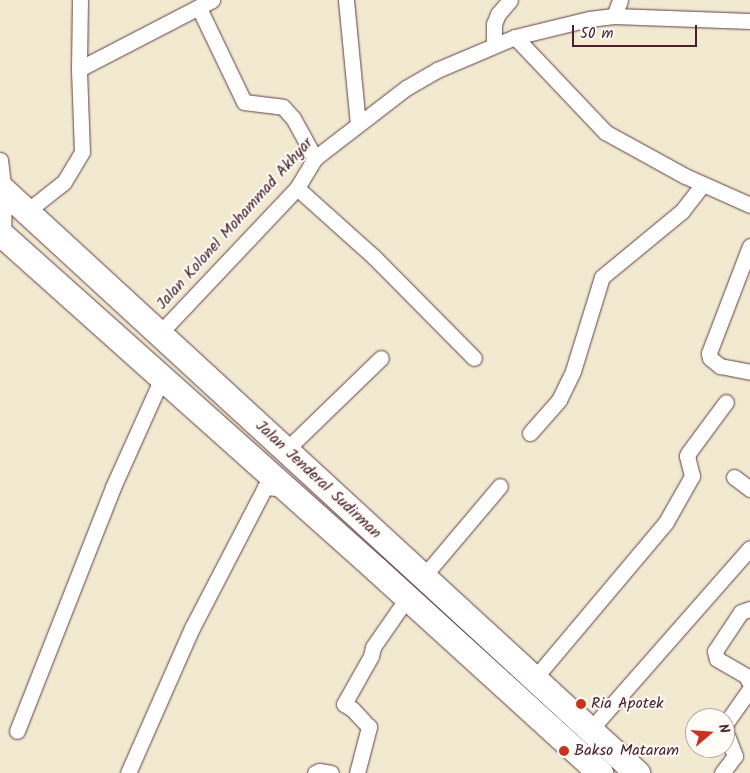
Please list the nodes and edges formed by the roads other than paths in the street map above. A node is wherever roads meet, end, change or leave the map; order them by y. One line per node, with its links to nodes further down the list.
1 (80, 0): 11 (street)
2 (212, 0): 6 (street)
3 (346, 0): 12 (street)
4 (510, 0): 10 (street)
5 (620, 0): 7 (street)
6 (199, 8): 11 (street); 13 (street)
7 (614, 16): 8 (street, Jalan Kolonel Mohammad Akhyar); 9 (street, Jalan Kolonel Mohammad Akhyar)
8 (750, 21)
9 (515, 37): 10 (street, Jalan Kolonel Mohammad Akhyar); 15 (street)
10 (494, 45): 12 (street, Jalan Kolonel Mohammad Akhyar)
11 (79, 69): 19 (street)
12 (358, 124): 13 (street, Jalan Kolonel Mohammad Akhyar)
13 (315, 158): 16 (street, Jalan Kolonel Mohammad Akhyar)
14 (0, 160): 17 (street)
15 (703, 184): 18 (street); 29 (street)
16 (297, 188): 23 (street, Jalan Kolonel Mohammad Akhyar); 25 (street)
17 (2, 189): 19 (main road, Jalan Jenderal Sudirman); 20 (street)
18 (750, 205)
19 (26, 212): 23 (main road, Jalan Jenderal Sudirman)
20 (1, 239): 27 (main road, Jalan Jenderal Sudirman)
21 (750, 246): 22 (street)
22 (745, 269): 26 (street)
23 (159, 334): 30 (main road, Jalan Jenderal Sudirman)
24 (381, 358): 30 (street)
25 (474, 358)
26 (750, 372)
27 (162, 378): 33 (main road, Jalan Jenderal Sudirman); 45 (street)
28 (726, 402): 41 (street)
29 (530, 432)
30 (286, 450): 35 (main road, Jalan Jenderal Sudirman)
31 (734, 477): 34 (street)
32 (500, 486): 38 (street)
33 (286, 489): 37 (main road, Jalan Jenderal Sudirman); 46 (street)
34 (750, 490)
35 (393, 548): 37 (main road); 38 (main road, Jalan Jenderal Sudirman)
36 (750, 548): 44 (street)
37 (377, 570): 39 (main road, Jalan Jenderal Sudirman)
38 (423, 577): 41 (main road, Jalan Jenderal Sudirman)
39 (407, 598): 49 (street); 50 (main road, Jalan Jenderal Sudirman)
40 (750, 609): 42 (street)
41 (534, 679): 44 (main road, Jalan Jenderal Sudirman)
42 (750, 683)
43 (750, 690): 52 (street)
44 (590, 730): 51 (main road, Jalan Jenderal Sudirman)
45 (17, 731)
46 (128, 773)
47 (315, 773): 48 (street)
48 (331, 773)
49 (357, 773)
50 (600, 773)
51 (637, 773)
52 (722, 773)

